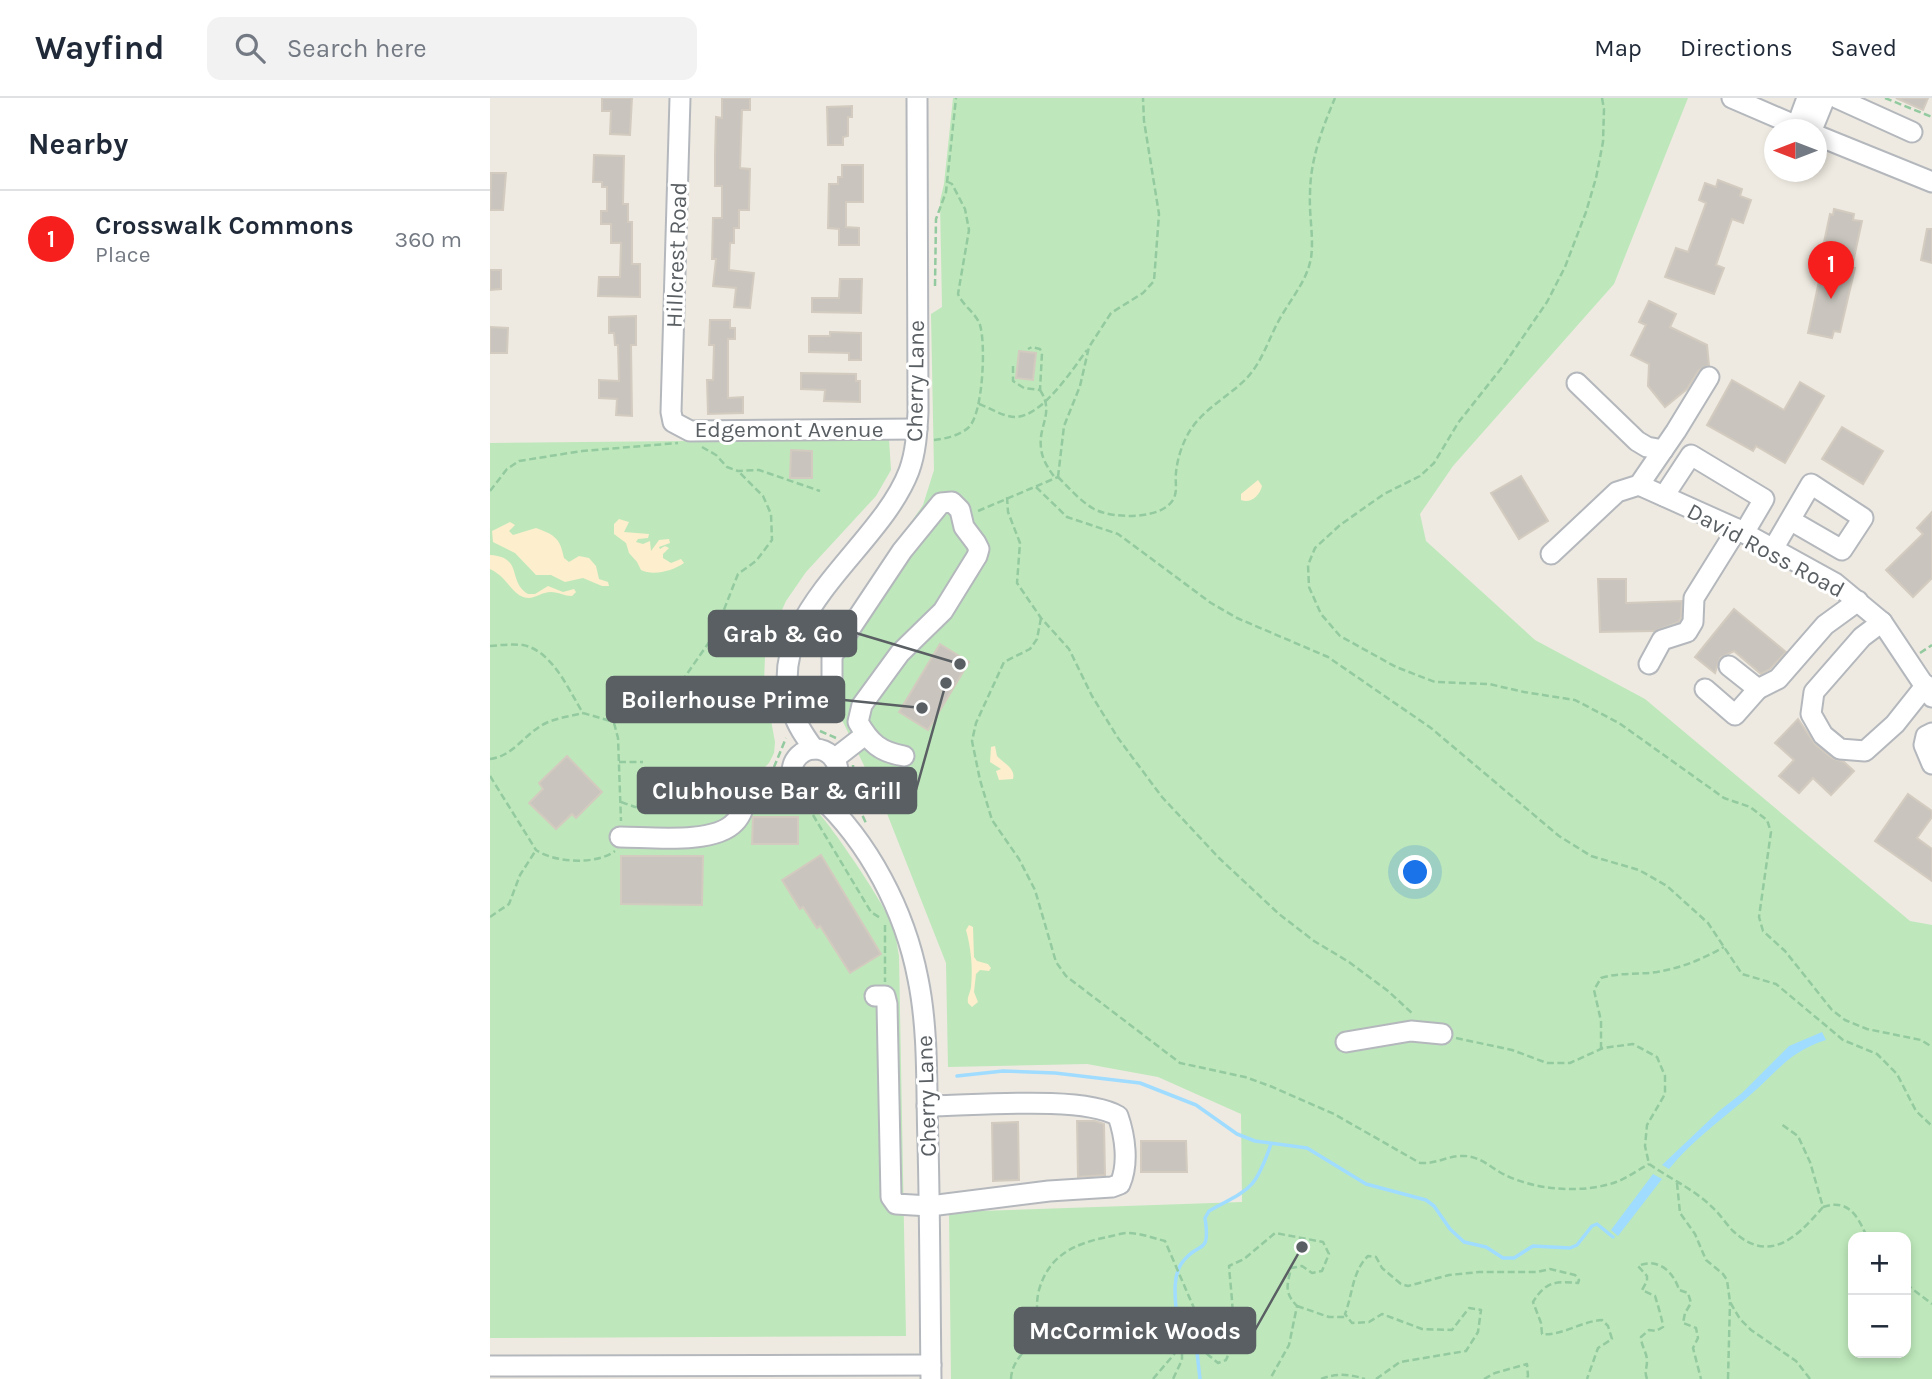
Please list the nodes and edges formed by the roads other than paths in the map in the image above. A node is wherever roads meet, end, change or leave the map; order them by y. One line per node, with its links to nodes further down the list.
1 (680, 98): 15 (street, Hillcrest Road)
2 (918, 98): 16 (street, Cherry Lane)
3 (1733, 98): 7 (street)
4 (1807, 98): 8 (street)
5 (1825, 98): 9 (street)
6 (1838, 98): 10 (street)
7 (1783, 119)
8 (1806, 119)
9 (1811, 119)
10 (1912, 132)
11 (1827, 139): 12 (street)
12 (1932, 181)
13 (1709, 377): 17 (street)
14 (1577, 383): 17 (street)
15 (671, 412): 16 (street, Edgemont Avenue)
16 (917, 429): 34 (street, Cherry Lane)
17 (1663, 450): 18 (street)
18 (1639, 485): 19 (street, David Ross Road); 23 (street)
19 (1664, 496): 21 (street, David Ross Road); 21 (street)
20 (1790, 520): 22 (street)
21 (1740, 531): 22 (street, David Ross Road); 26 (street)
22 (1773, 549): 24 (street, David Ross Road)
23 (1551, 554)
24 (1858, 601): 25 (street, David Ross Road); 29 (street)
25 (1882, 622): 31 (street, David Ross Road); 31 (street)
26 (1649, 664)
27 (1729, 666): 29 (street)
28 (1705, 689): 29 (street)
29 (1758, 689)
30 (827, 690): 33 (street)
31 (1929, 691)
32 (1932, 733): 37 (street)
33 (865, 734): 35 (street); 36 (street)
34 (806, 754): 36 (street); 38 (street)
35 (904, 756)
36 (834, 759): 39 (street)
37 (1932, 764)
38 (794, 782): 39 (street); 40 (street)
39 (825, 790): 44 (street, Cherry Lane)
40 (620, 837)
41 (880, 996): 45 (street)
42 (1442, 1034): 43 (street)
43 (1346, 1042)
44 (927, 1106): 45 (street, Cherry Lane); 45 (street)
45 (930, 1206): 47 (street, Cherry Lane)
46 (490, 1366): 47 (street)
47 (931, 1372)

